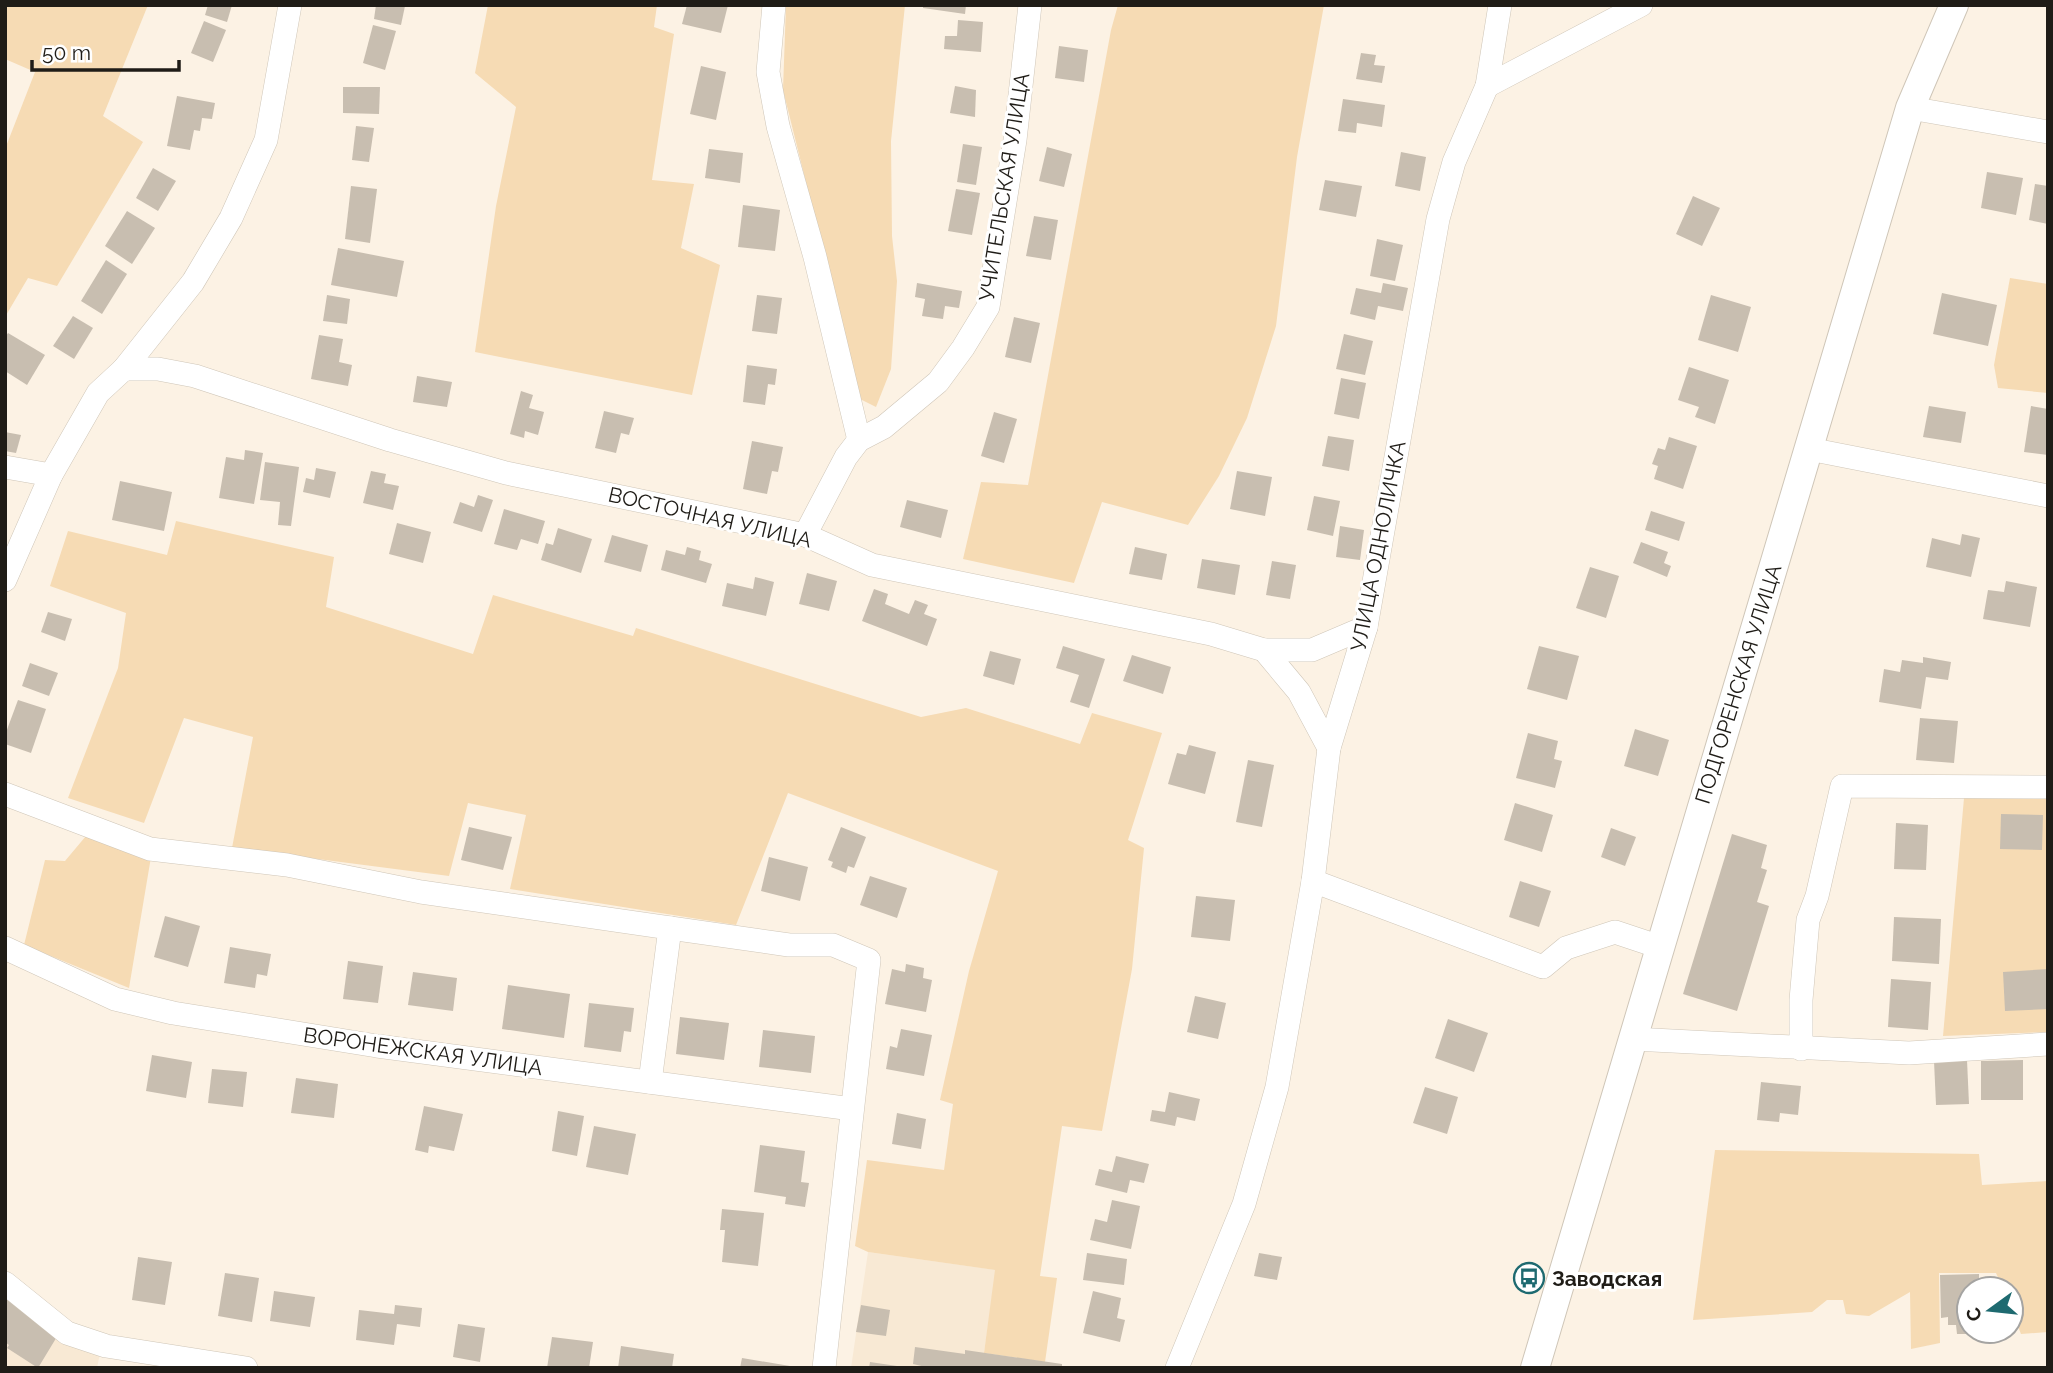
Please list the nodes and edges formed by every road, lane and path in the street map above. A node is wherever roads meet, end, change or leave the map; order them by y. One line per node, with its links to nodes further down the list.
1 (290, 5): 10 (street)
2 (774, 5): 11 (street)
3 (1030, 5): 11 (street, УЧИТЕЛЬСКАЯ УЛИЦА)
4 (1500, 5): 7 (street, УЛИЦА ОДНОЛИЧКА)
5 (1641, 5): 7 (street)
6 (1954, 5): 8 (street, ПОДГОРЕНСКАЯ УЛИЦА)
7 (1487, 86): 18 (street, УЛИЦА ОДНОЛИЧКА)
8 (1910, 108): 9 (street); 12 (street, ПОДГОРЕНСКАЯ УЛИЦА)
9 (2048, 132)
10 (124, 369): 14 (street); 16 (street, ВОСТОЧНАЯ УЛИЦА)
11 (859, 440): 16 (street, УЧИТЕЛЬСКАЯ УЛИЦА)
12 (1809, 449): 15 (street); 25 (street, ПОДГОРЕНСКАЯ УЛИЦА)
13 (5, 467): 14 (street)
14 (51, 475): 17 (street)
15 (2048, 496)
16 (805, 534): 19 (street, ВОСТОЧНАЯ УЛИЦА)
17 (5, 580)
18 (1366, 627): 19 (street, ВОСТОЧНАЯ УЛИЦА); 20 (street, УЛИЦА ОДНОЛИЧКА)
19 (1264, 650): 20 (street)
20 (1329, 748): 23 (street, УЛИЦА ОДНОЛИЧКА)
21 (2048, 787): 29 (street)
22 (5, 794): 24 (street)
23 (1313, 881): 25 (street); 35 (street, УЛИЦА ОДНОЛИЧКА)
24 (670, 928): 30 (street); 31 (street)
25 (1660, 947): 27 (street, ПОДГОРЕНСКАЯ УЛИЦА)
26 (5, 948): 30 (street, ВОРОНЕЖСКАЯ УЛИЦА)
27 (1633, 1039): 29 (street); 36 (street, ПОДГОРЕНСКАЯ УЛИЦА)
28 (2048, 1044): 29 (street)
29 (1801, 1049)
30 (650, 1082): 31 (street, ВОРОНЕЖСКАЯ УЛИЦА)
31 (852, 1109): 34 (street)
32 (5, 1283): 33 (street)
33 (246, 1368)
34 (824, 1368)
35 (1177, 1368)
36 (1535, 1368)

